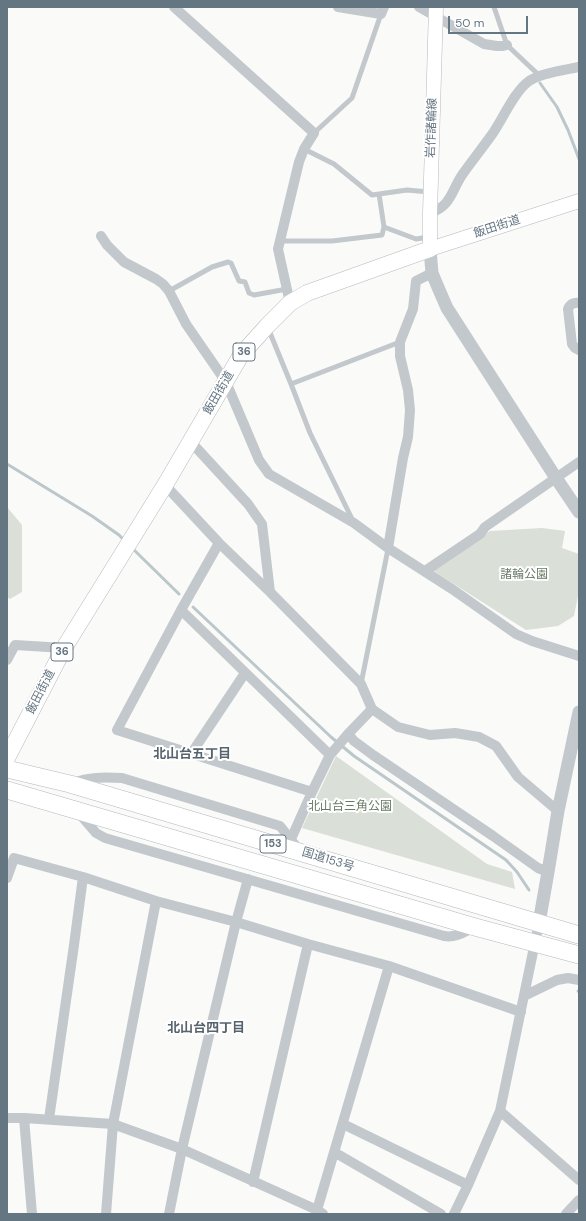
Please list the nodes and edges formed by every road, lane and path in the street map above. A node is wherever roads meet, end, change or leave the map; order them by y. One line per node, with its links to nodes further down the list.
1 (338, 7): 5 (street)
2 (419, 7): 6 (street)
3 (494, 7): 7 (lane)
4 (180, 9): 10 (street)
5 (383, 10): 10 (lane)
6 (436, 11): 7 (street); 12 (main road, 岩作諸輪線)
7 (507, 44): 9 (lane)
8 (579, 67): 9 (street)
9 (540, 76): 15 (street)
10 (314, 132): 11 (street)
11 (304, 149): 13 (lane); 18 (street)
12 (430, 192): 13 (lane); 15 (main road, 岩作諸輪線)
13 (379, 194): 16 (lane)
14 (579, 200): 19 (main road, 飯田街道)
15 (430, 213): 19 (main road, 岩作諸輪線)
16 (384, 227): 18 (lane); 19 (lane)
17 (101, 236): 21 (street)
18 (280, 241): 22 (street)
19 (430, 243): 20 (street); 22 (main road, 飯田街道 / 36)
20 (432, 273): 25 (street); 31 (street)
21 (169, 291): 22 (lane); 27 (street)
22 (289, 296): 24 (main road, 飯田街道 / 36)
23 (579, 303): 26 (street)
24 (267, 326): 27 (main road, 飯田街道 / 36); 28 (lane)
25 (400, 342): 28 (lane); 36 (street)
26 (579, 350)
27 (226, 382): 29 (main road, 飯田街道 / 36); 34 (street)
28 (291, 384): 34 (lane)
29 (191, 442): 32 (main road, 飯田街道 / 36); 38 (street)
30 (579, 462): 31 (street)
31 (556, 478): 33 (street); 37 (street)
32 (165, 486): 35 (street); 40 (main road, 飯田街道 / 36)
33 (579, 512)
34 (354, 523): 36 (street)
35 (219, 543): 38 (street); 39 (street)
36 (388, 548): 37 (street); 44 (lane)
37 (425, 571): 41 (street)
38 (270, 592): 44 (street)
39 (181, 610): 43 (street); 49 (street)
40 (64, 648): 42 (street); 50 (main road, 飯田街道 / 36)
41 (579, 656)
42 (7, 660)
43 (245, 673): 48 (street); 49 (street)
44 (361, 684): 45 (street)
45 (372, 709): 47 (street); 55 (street)
46 (579, 712): 55 (street)
47 (346, 736): 48 (street); 57 (street)
48 (332, 752): 53 (street)
49 (191, 754): 53 (street)
50 (7, 758)
51 (7, 769): 56 (highway, 国道153号 / 153)
52 (7, 790): 54 (highway, 国道153号 / 153)
53 (312, 792): 56 (street)
54 (76, 810): 60 (street); 64 (highway, 国道153号 / 153)
55 (558, 811): 57 (street)
56 (296, 845): 63 (highway, 国道153号 / 153)
57 (548, 872): 63 (street)
58 (83, 877): 59 (street); 61 (street); 76 (street)
59 (7, 878)
60 (248, 879): 62 (street); 64 (street)
61 (156, 901): 62 (street); 77 (street)
62 (236, 922): 67 (street); 79 (street)
63 (538, 923): 65 (highway, 国道153号 / 153); 66 (street)
64 (475, 926): 66 (highway, 国道153号 / 153)
65 (579, 935)
66 (535, 943): 68 (highway, 国道153号 / 153); 71 (street)
67 (308, 944): 69 (street); 82 (street)
68 (579, 955)
69 (389, 966): 72 (street); 78 (street)
70 (579, 980): 71 (street)
71 (524, 996): 72 (street)
72 (521, 1012): 73 (street)
73 (500, 1111): 81 (street); 83 (street)
74 (7, 1118): 75 (street)
75 (24, 1118): 76 (street); 86 (street)
76 (48, 1119): 77 (street)
77 (113, 1124): 79 (street); 87 (street)
78 (343, 1124): 80 (street); 83 (street)
79 (182, 1149): 82 (street); 88 (street)
80 (334, 1152): 85 (street); 89 (street)
81 (579, 1180)
82 (253, 1182): 85 (street)
83 (468, 1185): 90 (street)
84 (579, 1200): 91 (street)
85 (320, 1212)
86 (32, 1214)
87 (106, 1214)
88 (169, 1214)
89 (441, 1214)
90 (454, 1214)
91 (566, 1214)

